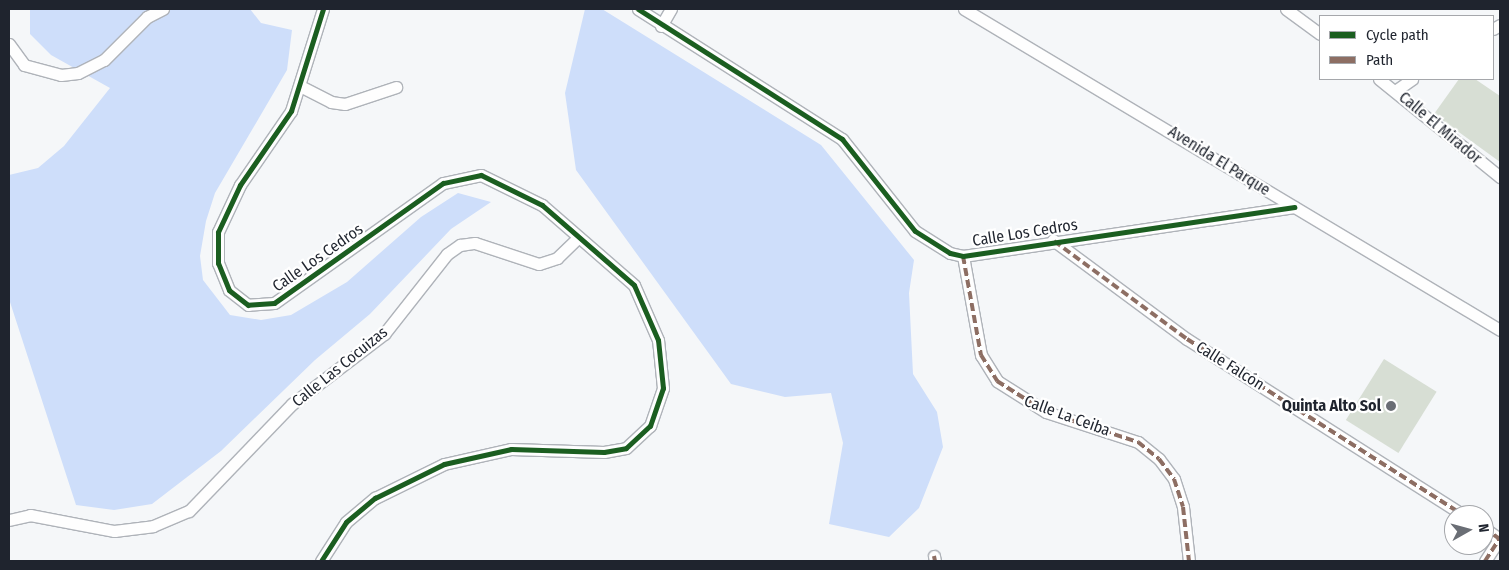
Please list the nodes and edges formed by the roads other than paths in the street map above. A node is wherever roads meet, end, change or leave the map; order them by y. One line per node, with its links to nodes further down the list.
1 (163, 9): 9 (street)
2 (322, 9): 12 (street, Calle Los Cedros)
3 (638, 9): 7 (street, Calle Los Cedros)
4 (671, 9): 7 (street)
5 (964, 9): 16 (street, Avenida El Parque)
6 (1286, 9): 8 (street)
7 (662, 26): 19 (street, Calle Los Cedros)
8 (1319, 33)
9 (9, 44)
10 (1380, 80): 14 (street, Calle El Mirador)
11 (1411, 80): 14 (street)
12 (302, 87): 13 (street); 17 (street, Calle Los Cedros)
13 (396, 87)
14 (1395, 91): 15 (street, Calle El Mirador)
15 (1500, 177)
16 (1294, 207): 18 (street, Calle Los Cedros); 20 (street, Avenida El Parque)
17 (579, 237): 22 (street, Calle Las Cocuizas); 24 (street)
18 (1053, 240): 19 (street, Calle Los Cedros); 21 (street, Calle Falcón)
19 (963, 256): 25 (street, Calle La Ceiba)
20 (1500, 330)
21 (1448, 505)
22 (9, 520)
23 (1500, 538): 26 (street)
24 (322, 561)
25 (1189, 561)
26 (1485, 561)

